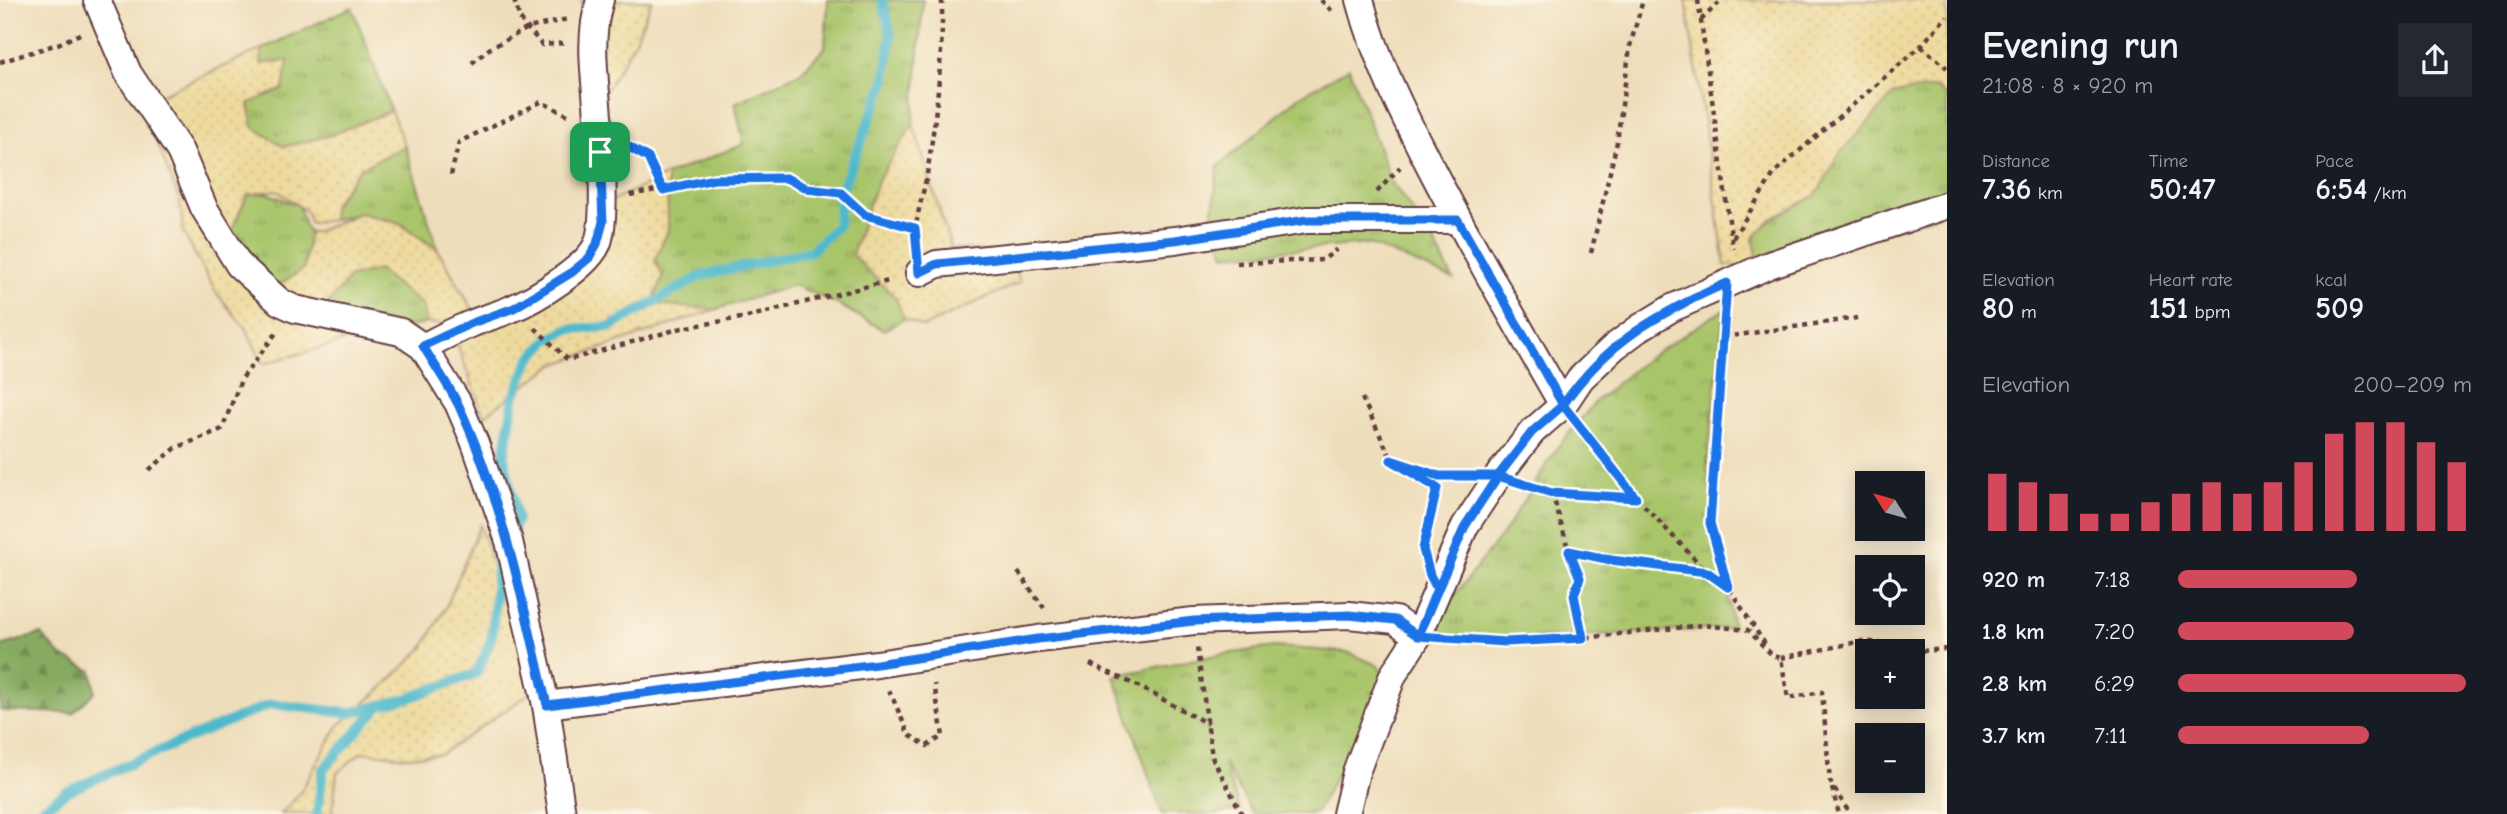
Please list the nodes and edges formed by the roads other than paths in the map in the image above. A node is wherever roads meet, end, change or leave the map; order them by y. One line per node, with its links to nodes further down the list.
1 (1360, 0): 5 (street)
2 (598, 7): 7 (street)
3 (101, 11): 7 (street)
4 (1947, 205): 8 (street)
5 (1458, 220): 6 (street); 8 (street)
6 (919, 273)
7 (423, 346): 10 (street)
8 (1563, 405): 9 (street)
9 (1418, 636): 10 (street); 12 (street)
10 (547, 705): 11 (street)
11 (562, 814)
12 (1346, 814)

